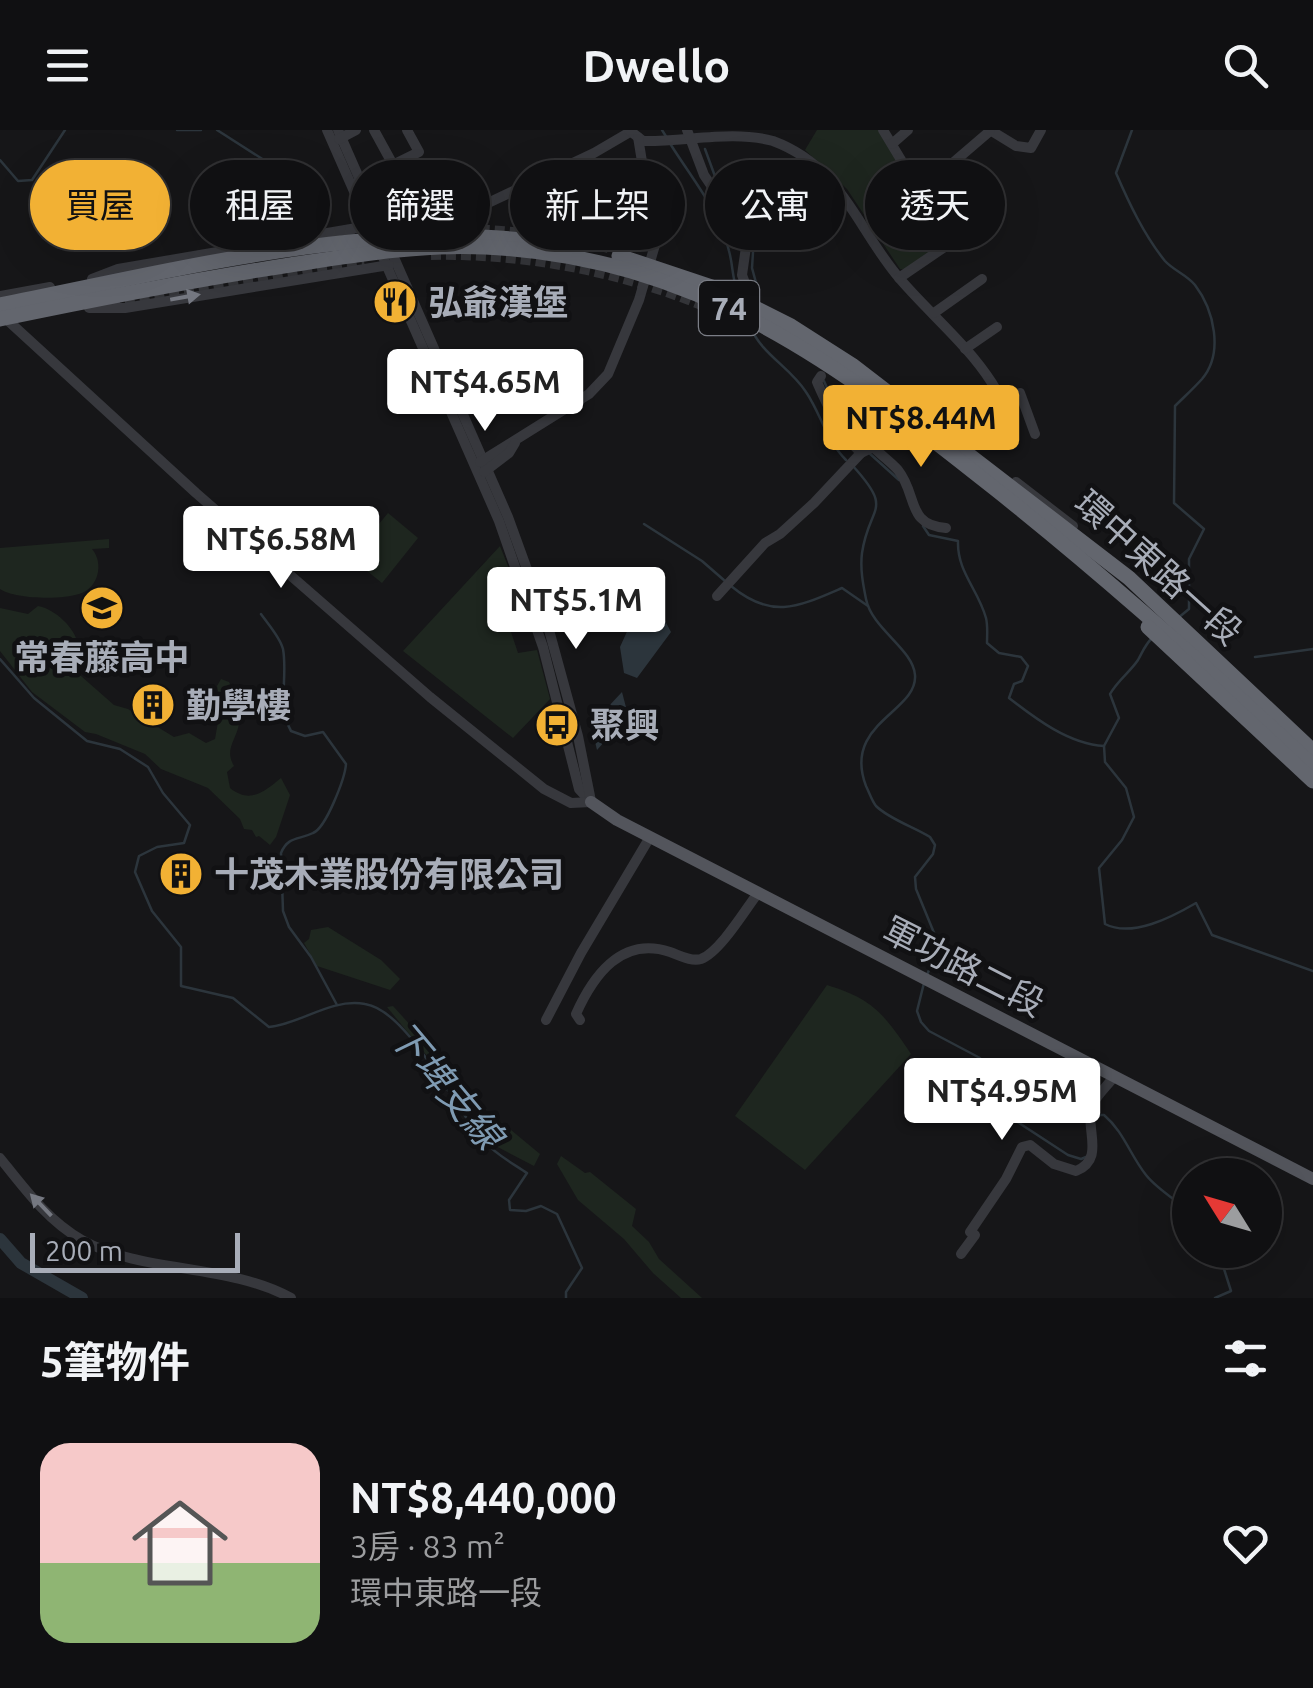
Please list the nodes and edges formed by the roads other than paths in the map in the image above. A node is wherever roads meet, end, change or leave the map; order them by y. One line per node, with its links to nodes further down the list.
1 (327, 130): 12 (street)
2 (356, 130): 12 (street)
3 (374, 130): 14 (street)
4 (407, 130): 15 (street)
5 (883, 130): 13 (street)
6 (908, 130): 13 (street)
7 (990, 130): 8 (street); 17 (street)
8 (1041, 130)
9 (739, 132): 11 (street); 24 (street)
10 (632, 133): 11 (street); 19 (street); 42 (street)
11 (690, 134): 26 (street)
12 (337, 137): 18 (street)
13 (892, 144): 16 (street)
14 (390, 160)
15 (403, 160)
16 (902, 160)
17 (956, 160)
18 (350, 168)
19 (490, 202)
20 (350, 229): 27 (street)
21 (386, 250): 23 (street)
22 (940, 250): 24 (street)
23 (392, 265): 31 (street, one-way to 23); 42 (street)
24 (899, 278): 32 (street)
25 (982, 279): 32 (street)
26 (748, 291)
27 (0, 296)
28 (762, 304): 44 (street, 環中東路一段)
29 (0, 305): 47 (highway, 74, bridge)
30 (104, 305): 31 (street)
31 (89, 308): 33 (street)
32 (934, 313): 36 (street)
33 (3, 320): 45 (highway, 74, bridge); 53 (street)
34 (997, 326): 36 (street)
35 (778, 338): 46 (street, 環中東路一段)
36 (964, 350): 38 (street)
37 (820, 376): 41 (street)
38 (1001, 401): 39 (street); 40 (street)
39 (1036, 434)
40 (1013, 440)
41 (855, 461): 43 (street); 48 (street)
42 (481, 468): 53 (street)
43 (946, 528)
44 (1112, 561): 46 (street); 50 (street, 環中東路一段)
45 (1087, 562): 51 (highway, 74, bridge); 52 (highway, 74, bridge)
46 (1098, 577): 52 (street, 環中東路一段)
47 (1129, 578): 49 (highway, 74, bridge); 50 (highway, 74, bridge)
48 (717, 596)
49 (1313, 739)
50 (1313, 749)
51 (1313, 766)
52 (1313, 778)
53 (591, 802): 54 (main road, 軍功路二段)
54 (650, 837): 55 (main road, 軍功路二段); 56 (street)
55 (758, 894): 57 (street); 58 (main road, 軍功路二段)
56 (546, 1020)
57 (580, 1020)
58 (1113, 1078): 60 (main road, 軍功路二段); 61 (street)
59 (0, 1158): 62 (street, one-way to 59)
60 (1313, 1179)
61 (960, 1254)
62 (291, 1298)

